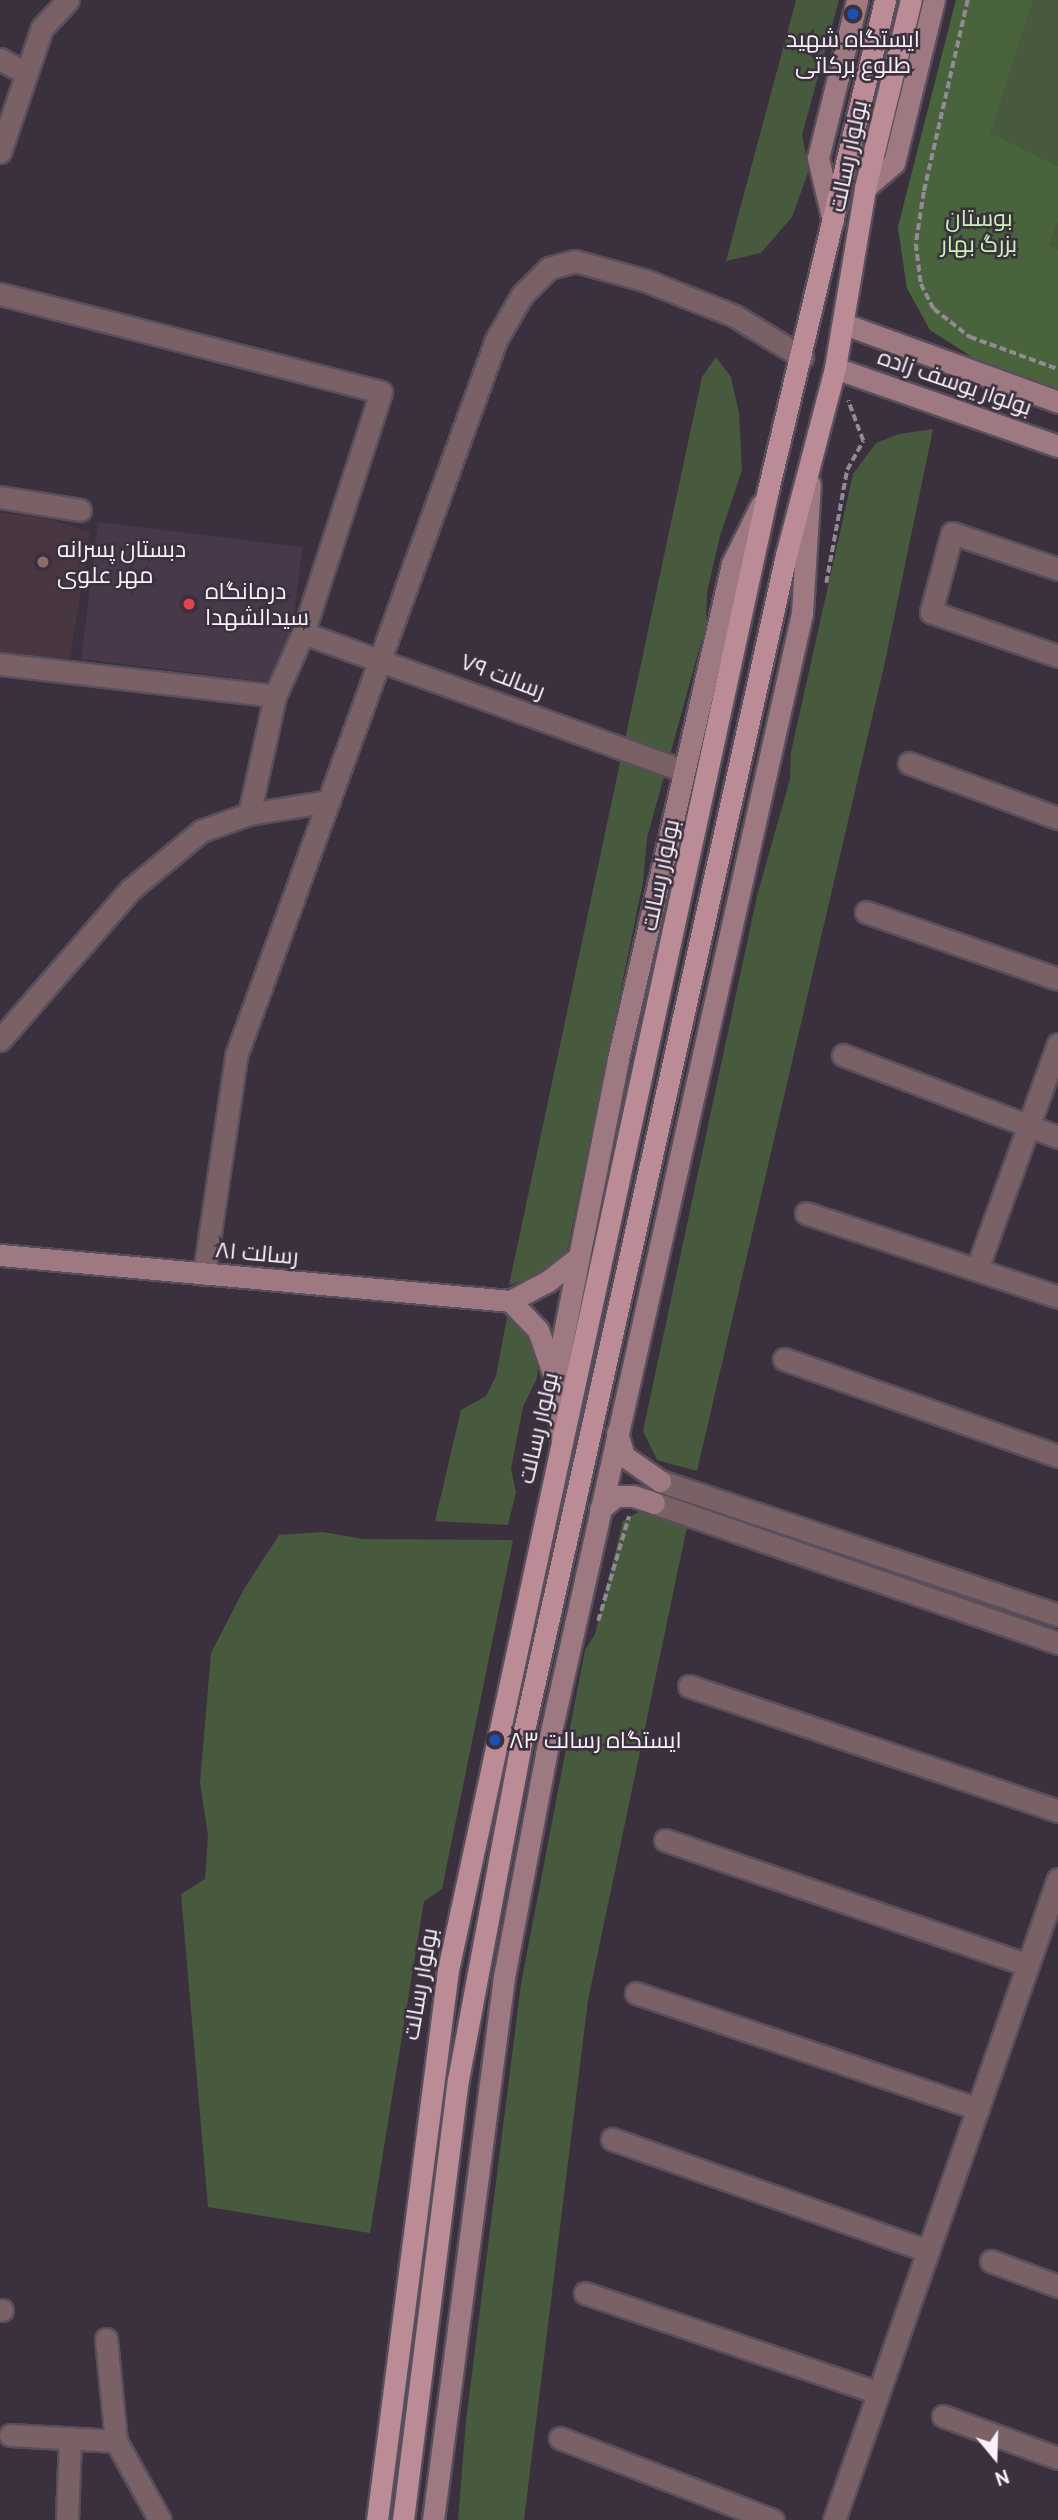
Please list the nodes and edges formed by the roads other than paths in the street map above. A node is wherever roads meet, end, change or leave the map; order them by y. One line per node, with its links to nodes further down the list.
1 (68, 0): 7 (street)
2 (857, 0): 10 (street)
3 (885, 0): 10 (main road, بولوار رسالت)
4 (911, 0): 9 (main road, بولوار رسالت)
5 (933, 0): 9 (street)
6 (0, 60): 7 (street)
7 (23, 72): 8 (street)
8 (0, 152)
9 (865, 188): 13 (main road, بولوار رسالت)
10 (833, 221): 12 (main road, بولوار رسالت)
11 (0, 294): 23 (street)
12 (811, 312): 13 (main road); 14 (main road, بولوار رسالت)
13 (844, 324): 15 (main road, بولوار رسالت); 16 (street, بولوار یوسف زاده)
14 (802, 357): 15 (main road); 19 (main road, بولوار رسالت); 25 (street)
15 (835, 368): 17 (main road); 18 (street, بولوار یوسف زاده)
16 (1058, 402)
17 (812, 446): 49 (street); 78 (main road)
18 (1058, 446)
19 (768, 490): 29 (street); 50 (main road, بولوار رسالت)
20 (0, 497): 21 (street)
21 (80, 510)
22 (1058, 569): 24 (street)
23 (303, 633): 25 (street, رسالت ۷۹); 27 (street)
24 (1058, 656)
25 (379, 657): 29 (street, رسالت ۷۹); 30 (street)
26 (0, 664): 27 (street)
27 (275, 696): 31 (street)
28 (909, 763): 32 (street)
29 (684, 771): 42 (street)
30 (329, 801): 31 (street); 44 (street)
31 (249, 814): 35 (street)
32 (1058, 818)
33 (866, 912): 34 (street)
34 (1058, 979)
35 (0, 1040)
36 (1058, 1044): 38 (street)
37 (843, 1055): 38 (street)
38 (1028, 1126): 39 (street); 43 (street)
39 (1058, 1137)
40 (806, 1213): 43 (street)
41 (0, 1255): 44 (street, رسالت ۸۱)
42 (577, 1258): 46 (street); 48 (street)
43 (977, 1269): 45 (street)
44 (204, 1274): 46 (street, رسالت ۸۱)
45 (1058, 1297)
46 (510, 1301): 48 (street)
47 (784, 1359): 51 (street)
48 (555, 1378): 50 (street)
49 (617, 1432): 52 (street); 53 (street)
50 (562, 1443): 77 (main road, بولوار رسالت)
51 (1058, 1456)
52 (600, 1510): 54 (street); 79 (street)
53 (1058, 1615)
54 (1058, 1643)
55 (689, 1686): 56 (street)
56 (1058, 1811)
57 (665, 1840): 59 (street)
58 (1058, 1879): 59 (street)
59 (1028, 1965): 61 (street)
60 (636, 1993): 61 (street)
61 (978, 2109): 63 (street)
62 (612, 2138): 63 (street)
63 (928, 2251): 68 (street)
64 (991, 2261): 65 (street)
65 (1058, 2286)
66 (585, 2293): 68 (street)
67 (106, 2339): 73 (street)
68 (878, 2393): 81 (street)
69 (943, 2416): 74 (street)
70 (10, 2435): 71 (street)
71 (70, 2438): 73 (street); 75 (street)
72 (560, 2438): 80 (street)
73 (116, 2441): 76 (street)
74 (1058, 2458)
75 (67, 2520)
76 (160, 2520)
77 (376, 2520)
78 (403, 2520)
79 (432, 2520)
80 (773, 2520)
81 (834, 2520)

